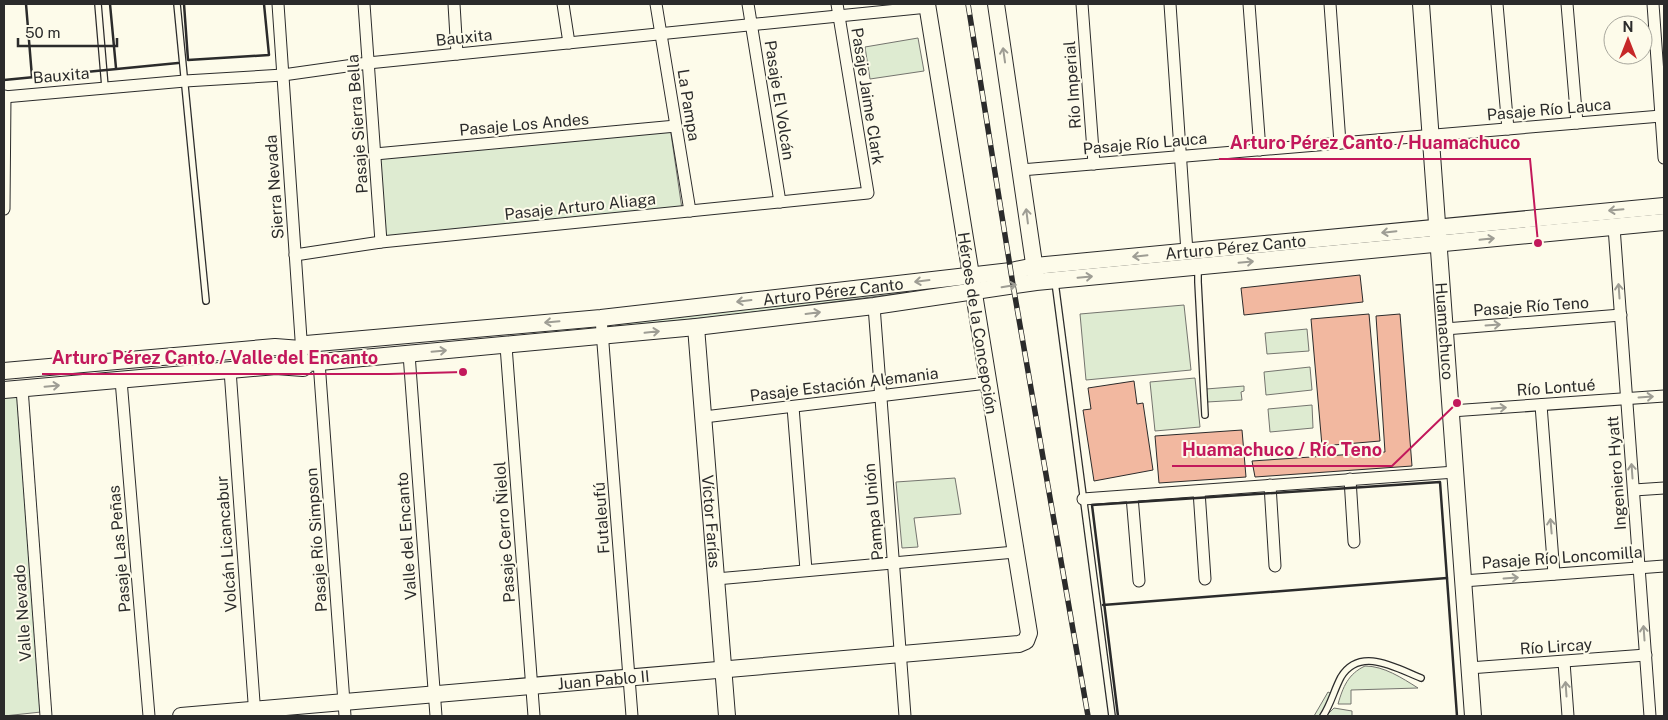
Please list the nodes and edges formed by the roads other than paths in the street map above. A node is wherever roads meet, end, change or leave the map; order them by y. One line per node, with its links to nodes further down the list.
1 (98, 4): 29 (lane)
2 (177, 4): 27 (lane)
3 (278, 4): 26 (street, Sierra Nevada)
4 (364, 4): 25 (street, Pasaje Sierra Bella)
5 (454, 4): 24 (street)
6 (563, 4): 23 (street)
7 (656, 4): 22 (street, La Pampa)
8 (748, 4): 21 (street, Pasaje El Volcán)
9 (837, 4): 20 (street, Pasaje Jaime Clark)
10 (996, 4): 42 (main road, one-way to 10)
11 (1082, 4): 41 (street, Río Imperial)
12 (1170, 4): 39 (street)
13 (1249, 4): 37 (street)
14 (1330, 4): 36 (street)
15 (1421, 4): 35 (main road, Huamachuco)
16 (1497, 4): 34 (street)
17 (1567, 4): 32 (street)
18 (1653, 4): 28 (street)
19 (927, 5): 20 (street, Bauxita); 58 (main road, Héroes de la Concepción)
20 (839, 16): 21 (street, Bauxita); 44 (street, Pasaje Jaime Clark)
21 (751, 24): 22 (street, Bauxita); 45 (street, Pasaje El Volcán)
22 (661, 34): 23 (street, Bauxita); 33 (street, La Pampa)
23 (569, 43): 24 (street, Bauxita)
24 (457, 54): 25 (street, Bauxita)
25 (368, 63): 26 (street, Bauxita); 38 (street, Pasaje Sierra Bella)
26 (283, 75): 27 (street, Bauxita); 54 (street, Sierra Nevada)
27 (185, 81): 29 (street, Bauxita); 60 (lane)
28 (1662, 81): 31 (street)
29 (105, 87): 30 (street, Bauxita)
30 (5, 97): 43 (street)
31 (1661, 116): 32 (street, Pasaje Río Lauca); 40 (street)
32 (1577, 123): 34 (street, Pasaje Río Lauca)
33 (676, 126): 38 (street, Pasaje Los Andes); 48 (street, La Pampa)
34 (1508, 129): 35 (street, Pasaje Río Lauca)
35 (1431, 135): 36 (street, Pasaje Río Lauca); 51 (main road, Huamachuco)
36 (1340, 143): 37 (street, Pasaje Río Lauca)
37 (1260, 150): 39 (street, Pasaje Río Lauca)
38 (375, 154): 52 (street, Pasaje Sierra Bella)
39 (1181, 156): 41 (street, Pasaje Río Lauca); 53 (street)
40 (1664, 158)
41 (1094, 164): 42 (street, Pasaje Río Lauca)
42 (1021, 170): 57 (main road, one-way to 42)
43 (4, 176): 47 (street)
44 (868, 193): 45 (street, Pasaje Arturo Aliaga)
45 (780, 202): 48 (street, Pasaje Arturo Aliaga)
46 (1664, 206): 51 (main road, Arturo Pérez Canto, one-way to 51)
47 (4, 209)
48 (690, 211): 52 (street, Pasaje Arturo Aliaga)
49 (1664, 222): 50 (main road, Arturo Pérez Canto)
50 (1614, 226): 51 (main road, Arturo Pérez Canto, one-way to 50); 62 (street, Ingeniero Hyatt, one-way to 50)
51 (1438, 235): 53 (main road, Arturo Pérez Canto, one-way to 53); 55 (main road, Arturo Pérez Canto, one-way to 51); 65 (main road, Huamachuco)
52 (381, 242): 54 (street, Pasaje Arturo Aliaga)
53 (1188, 252): 56 (main road, Arturo Pérez Canto, one-way to 56)
54 (295, 255): 68 (street, Sierra Nevada)
55 (1198, 266): 56 (main road, Arturo Pérez Canto, one-way to 55); 84 (lane)
56 (1054, 272): 57 (main road, Arturo Pérez Canto); 93 (lane)
57 (1036, 274): 58 (main road, Arturo Pérez Canto); 59 (main road, Arturo Pérez Canto, one-way to 57)
58 (971, 275): 59 (main road, Héroes de la Concepción); 63 (main road, Arturo Pérez Canto, one-way to 63)
59 (973, 292): 61 (main road, Arturo Pérez Canto); 75 (main road, Héroes de la Concepción)
60 (206, 301)
61 (874, 306): 64 (main road, Arturo Pérez Canto, one-way to 61); 78 (street, Pampa Unión)
62 (1620, 315): 65 (street, Pasaje Río Teno, one-way to 62); 80 (street, Ingeniero Hyatt)
63 (601, 318): 66 (street, Futaleufú); 68 (main road, Arturo Pérez Canto, one-way to 68)
64 (696, 327): 66 (main road, Arturo Pérez Canto, one-way to 64); 85 (main road, Víctor Farías)
65 (1445, 329): 83 (main road, Huamachuco)
66 (603, 337): 67 (main road, Arturo Pérez Canto); 112 (street, Futaleufú)
67 (506, 346): 69 (main road, Arturo Pérez Canto, one-way to 67); 114 (street, Pasaje Cerro Ñielol)
68 (301, 349): 71 (street, Sierra Nevada); 73 (main road, Arturo Pérez Canto)
69 (409, 354): 70 (main road, Arturo Pérez Canto); 115 (street, Valle del Encanto)
70 (319, 362): 71 (main road, Arturo Pérez Canto); 116 (street, Pasaje Río Simpson)
71 (302, 368): 72 (main road, Arturo Pérez Canto)
72 (230, 370): 74 (main road, Arturo Pérez Canto); 117 (street, Volcán Licancabur)
73 (4, 371)
74 (121, 380): 76 (main road, Arturo Pérez Canto, one-way to 74); 119 (street, Pasaje Las Peñas)
75 (987, 383): 78 (street, Pasaje Estación Alemania); 95 (main road, Héroes de la Concepción)
76 (22, 388): 77 (main road, Arturo Pérez Canto); 118 (street, Valle Nevado)
77 (4, 390)
78 (880, 396): 82 (street, Pasaje Estación Alemania); 96 (street, Pampa Unión)
79 (1664, 396): 80 (street, Río Lontué, one-way to 79)
80 (1627, 399): 81 (street, Río Lontué); 90 (street, Ingeniero Hyatt, one-way to 80)
81 (1541, 405): 83 (street, Río Lontué, one-way to 81); 101 (street, one-way to 81)
82 (793, 406): 85 (street, Pasaje Estación Alemania); 100 (street)
83 (1451, 411): 86 (main road, Huamachuco)
84 (1205, 415)
85 (704, 417): 102 (main road, Víctor Farías)
86 (1455, 472): 87 (street); 105 (main road, Huamachuco)
87 (1350, 479): 88 (street); 94 (street)
88 (1270, 486): 91 (street); 97 (street)
89 (1664, 488): 90 (street)
90 (1634, 490): 99 (street, Ingeniero Hyatt)
91 (1199, 491): 92 (street); 103 (street)
92 (1132, 496): 93 (street); 104 (street)
93 (1083, 499): 126 (lane)
94 (1354, 542)
95 (1015, 552): 96 (street); 106 (main road, Héroes de la Concepción)
96 (894, 563): 100 (street); 107 (street, Pampa Unión)
97 (1275, 566)
98 (1664, 566): 99 (street, Pasaje Río Loncomilla)
99 (1639, 568): 101 (street, Pasaje Río Loncomilla); 108 (street, Ingeniero Hyatt, one-way to 99)
100 (806, 570): 102 (street)
101 (1554, 574): 105 (street, Pasaje Río Loncomilla, one-way to 101)
102 (716, 578): 111 (main road, Víctor Farías)
103 (1204, 579)
104 (1139, 581)
105 (1463, 581): 110 (main road, Huamachuco)
106 (1026, 641): 107 (main road, Juan Pablo II)
107 (901, 654): 111 (main road, Juan Pablo II); 125 (street, Pampa Unión)
108 (1646, 656): 109 (street, Río Lircay); 130 (street, Ingeniero Hyatt)
109 (1564, 662): 110 (street, Río Lircay); 129 (street, one-way to 109)
110 (1469, 668): 128 (main road, Huamachuco)
111 (723, 670): 112 (main road, Juan Pablo II); 124 (main road, Víctor Farías)
112 (629, 678): 114 (main road, Juan Pablo II); 123 (street, Futaleufú)
113 (1421, 678): 127 (lane)
114 (532, 686): 115 (main road, Juan Pablo II); 122 (street, Pasaje Cerro Ñielol)
115 (434, 694): 116 (main road, Juan Pablo II); 121 (street, Valle del Encanto)
116 (345, 709): 117 (main road, Juan Pablo II)
117 (255, 713): 120 (main road, Juan Pablo II)
118 (46, 716)
119 (149, 716)
120 (180, 716)
121 (436, 716)
122 (534, 716)
123 (632, 716)
124 (727, 716)
125 (905, 716)
126 (1112, 716)
127 (1323, 716)
128 (1472, 716)
129 (1568, 716)
130 (1650, 716)

